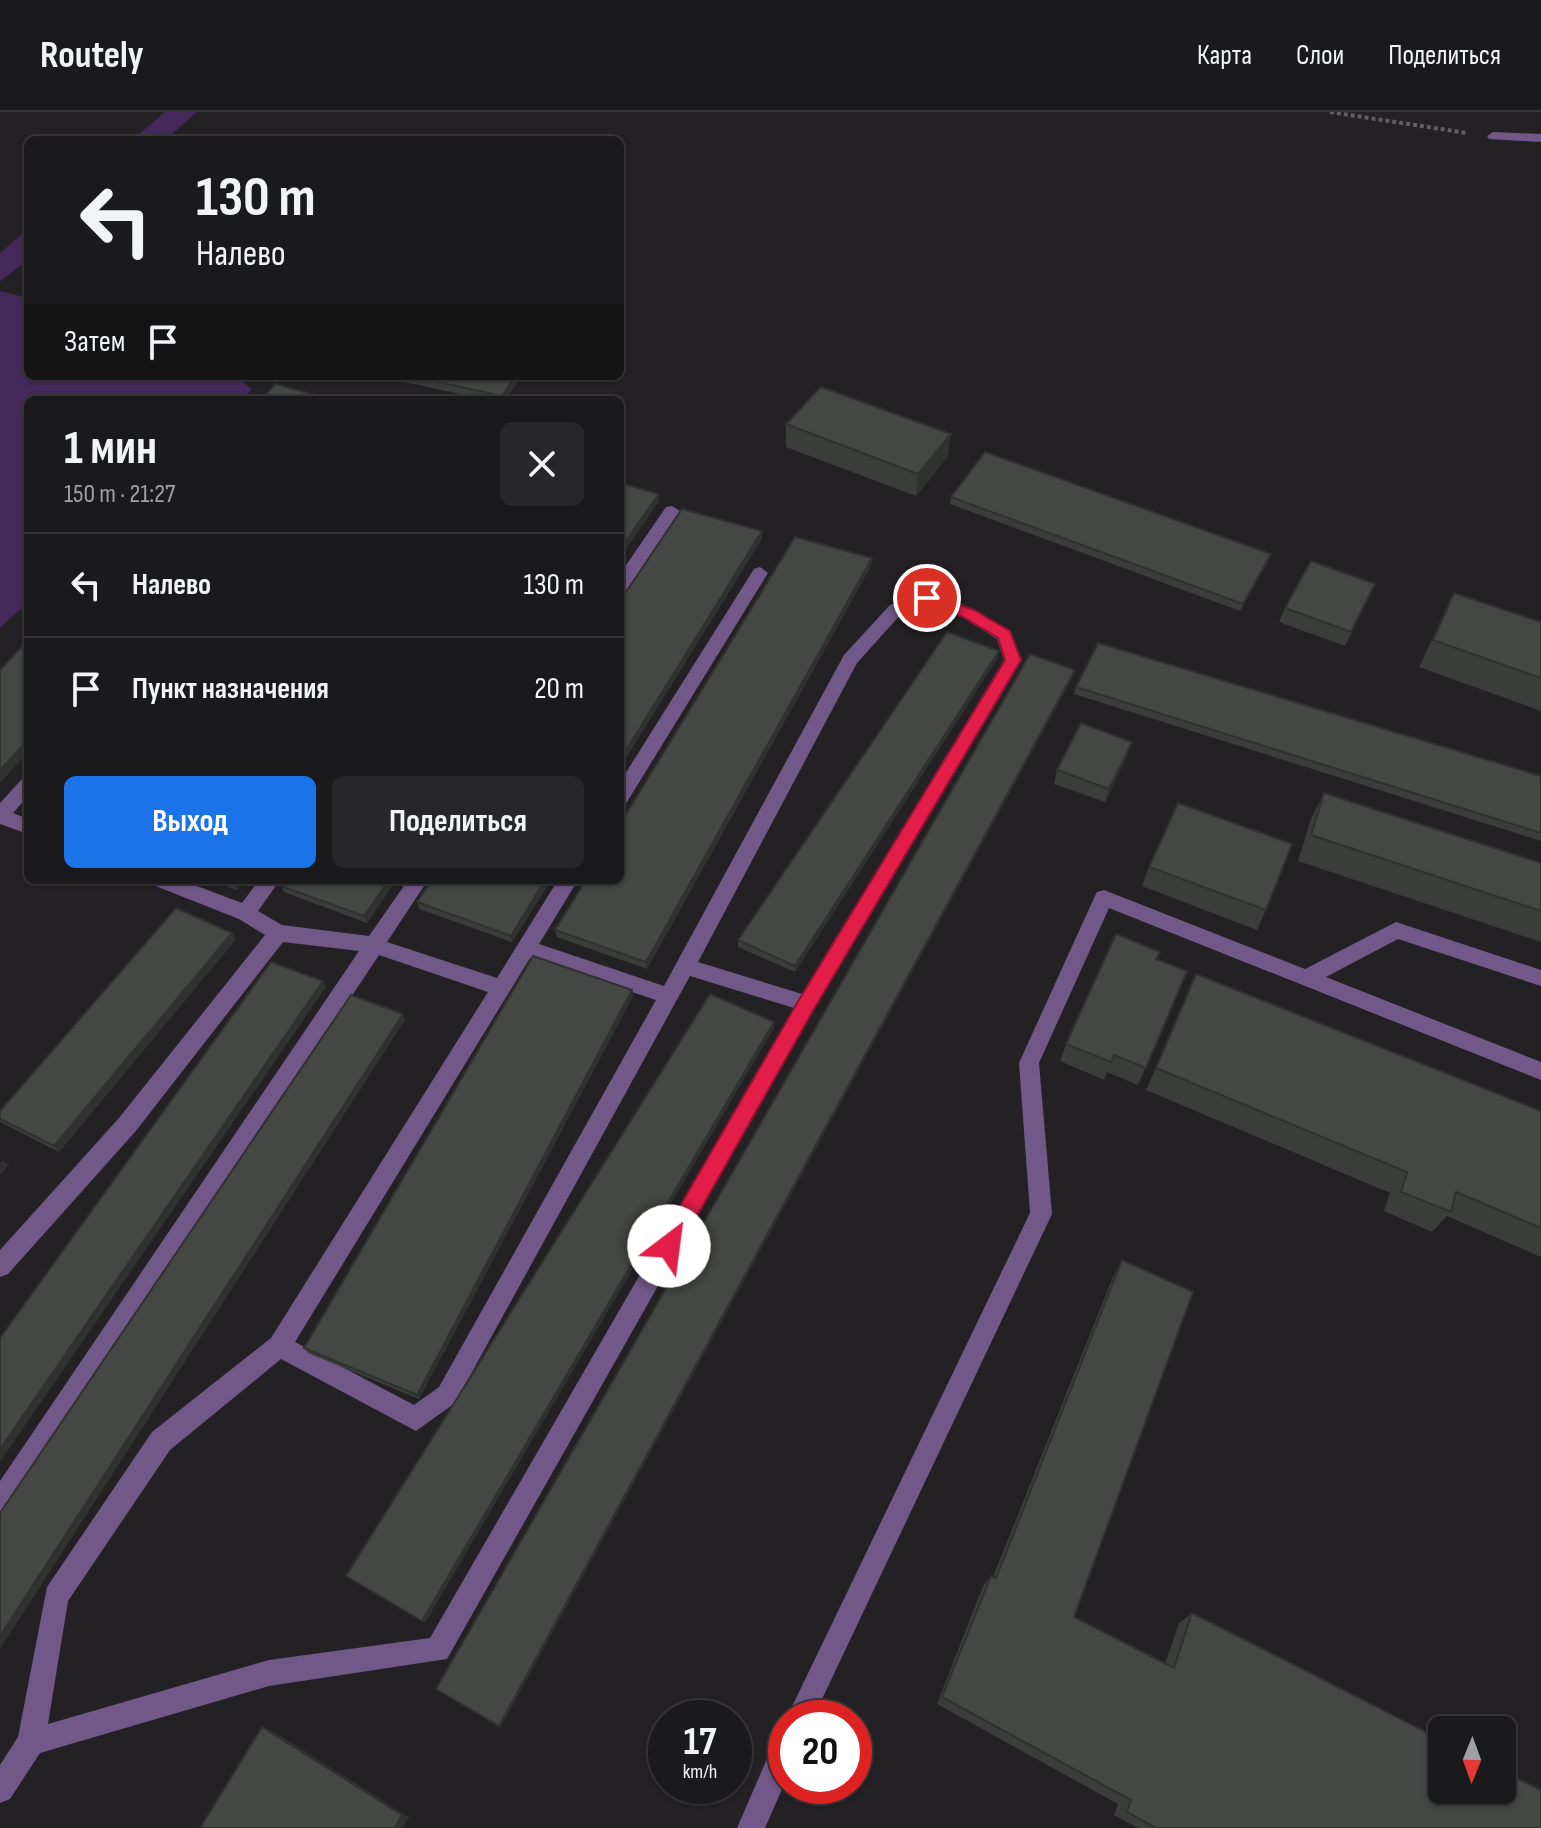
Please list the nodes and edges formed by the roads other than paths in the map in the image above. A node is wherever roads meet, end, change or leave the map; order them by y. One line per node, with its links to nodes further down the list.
1 (1493, 136): 2 (lane)
2 (1541, 138)
3 (672, 511): 5 (lane)
4 (760, 573): 7 (lane)
5 (624, 581)
6 (24, 789): 8 (lane)
7 (624, 791)
8 (0, 816): 9 (lane)
9 (24, 825)
10 (170, 884): 14 (lane)
11 (267, 884): 14 (lane)
12 (415, 884): 16 (lane)
13 (566, 884): 17 (lane)
14 (246, 913): 15 (lane)
15 (278, 933): 16 (lane); 25 (lane)
16 (373, 945): 21 (lane); 27 (lane)
17 (526, 948): 21 (lane); 22 (lane)
18 (685, 966): 22 (lane); 23 (lane); 23 (lane)
19 (1307, 977): 20 (lane); 24 (lane); 28 (lane)
20 (1541, 978)
21 (499, 987): 26 (lane)
22 (669, 996): 26 (lane)
23 (807, 1004): 29 (lane)
24 (1541, 1071)
25 (0, 1266)
26 (279, 1346): 29 (lane)
27 (0, 1503)
28 (808, 1700)
29 (31, 1742): 30 (lane)
30 (0, 1789)
31 (768, 1789): 32 (lane)
32 (751, 1828)

